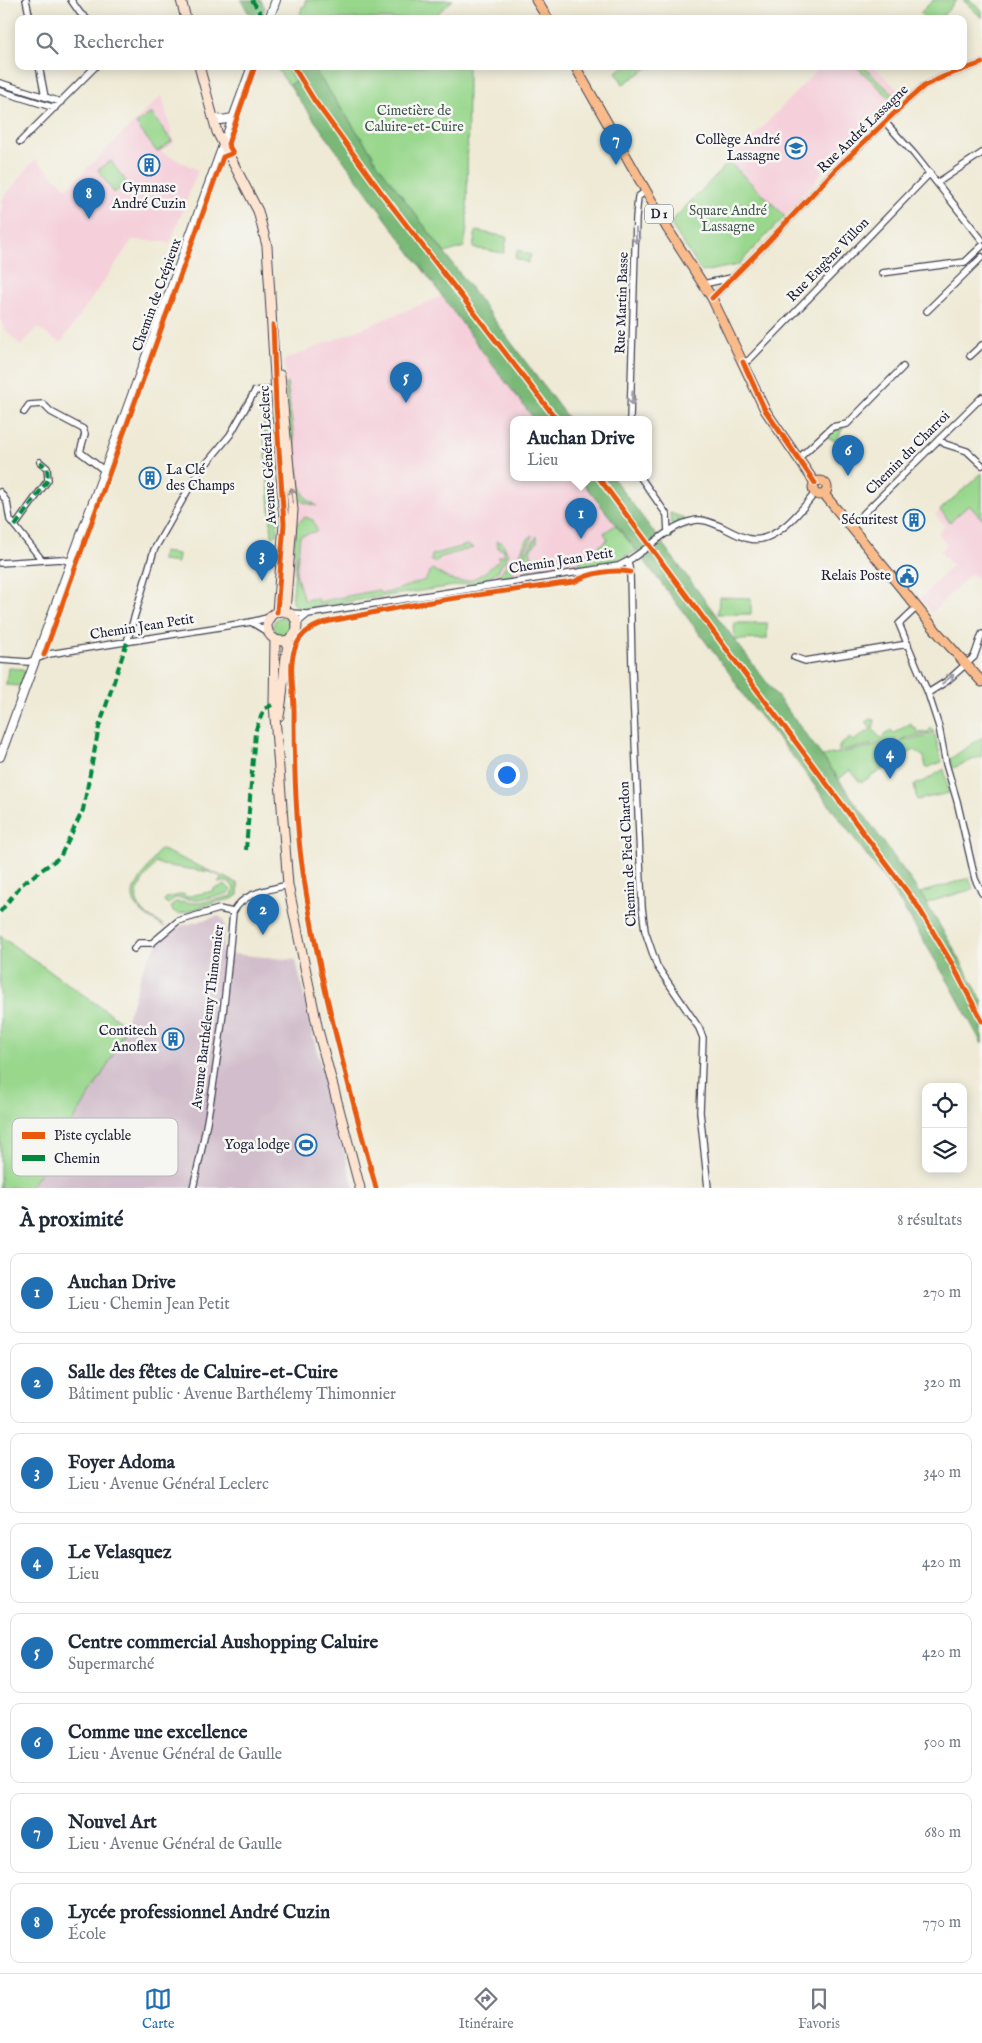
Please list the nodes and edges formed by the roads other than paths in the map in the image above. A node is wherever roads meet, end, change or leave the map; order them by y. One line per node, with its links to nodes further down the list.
1 (26, 0): 6 (street)
2 (71, 0): 7 (street)
3 (181, 0): 8 (main road)
4 (276, 0): 9 (street)
5 (536, 0): 10 (main road)
6 (29, 15)
7 (83, 15)
8 (185, 15)
9 (270, 15)
10 (545, 15)
11 (982, 63): 12 (street, Rue André Lassagne)
12 (967, 68)
13 (40, 70): 21 (street)
14 (92, 70): 22 (street)
15 (200, 70): 24 (main road, Avenue Général Leclerc)
16 (251, 70): 25 (street, Chemin de Crépieux)
17 (577, 70): 32 (main road, D 1)
18 (962, 70): 26 (street, Rue André Lassagne)
19 (0, 83): 21 (street)
20 (0, 91): 23 (street)
21 (45, 97): 22 (street)
22 (61, 102): 23 (street)
23 (55, 108): 27 (street)
24 (213, 118): 25 (street); 28 (main road, Avenue Général Leclerc)
25 (233, 118): 28 (street, Chemin de Crépieux)
26 (885, 122): 30 (street); 37 (street, Rue André Lassagne)
27 (20, 142)
28 (224, 144): 45 (main road, Avenue Général Leclerc); 53 (street, Chemin de Crépieux)
29 (982, 152): 31 (street)
30 (930, 173): 31 (street); 43 (street, Rue Eugène Villon)
31 (937, 183): 33 (street)
32 (646, 191): 38 (main road, D 1); 48 (street, Rue Martin Basse, one-way to 48)
33 (982, 240)
34 (982, 246): 36 (street)
35 (982, 256): 40 (street)
36 (882, 273)
37 (731, 278): 38 (street); 39 (street, Rue André Lassagne)
38 (703, 284): 39 (main road, D 1)
39 (712, 298): 43 (main road, D 1)
40 (927, 311)
41 (982, 345): 42 (street)
42 (970, 356)
43 (744, 362): 50 (main road, D 1)
44 (903, 367): 50 (street)
45 (278, 388): 68 (main road, Avenue Général Leclerc); 75 (street)
46 (982, 397): 49 (street, Chemin du Charroi)
47 (24, 412): 53 (street)
48 (630, 416)
49 (939, 439): 52 (street); 61 (street, Chemin du Charroi)
50 (799, 458): 55 (main road, D 1)
51 (40, 462): 60 (street)
52 (982, 465)
53 (105, 471): 64 (street, Chemin de Crépieux)
54 (643, 481): 62 (street)
55 (815, 483): 57 (main road); 57 (main road)
56 (0, 492): 58 (street)
57 (819, 494): 61 (main road); 62 (street, Chemin Jean Petit)
58 (7, 502): 59 (street); 60 (street)
59 (0, 504)
60 (15, 526): 63 (street)
61 (851, 526): 67 (main road)
62 (668, 533): 65 (street, Chemin Jean Petit)
63 (42, 560): 64 (street); 66 (street)
64 (72, 562): 77 (street, Chemin de Crépieux)
65 (628, 562): 69 (street, Chemin Jean Petit); 92 (street, Chemin de Pied Chardon)
66 (0, 563)
67 (917, 607): 76 (street); 80 (main road)
68 (280, 614): 69 (street, Chemin Jean Petit); 70 (street, Chemin Jean Petit); 71 (main road); 73 (main road)
69 (308, 614): 71 (street)
70 (251, 622): 73 (street); 75 (street, Chemin Jean Petit)
71 (297, 623): 74 (main road)
72 (982, 634): 80 (street)
73 (272, 636): 74 (main road); 84 (main road)
74 (289, 640): 84 (main road)
75 (127, 642): 77 (street, Chemin Jean Petit)
76 (908, 644): 78 (street); 83 (street)
77 (37, 657): 79 (street, Chemin Jean Petit); 85 (street, Chemin de Crépieux)
78 (794, 657)
79 (0, 660)
80 (969, 662): 81 (main road); 82 (main road); 83 (street, one-way to 80)
81 (982, 672)
82 (982, 682)
83 (928, 693): 87 (street)
84 (277, 728): 86 (main road)
85 (0, 757)
86 (288, 885): 88 (street, Avenue Barthélemy Thimonnier); 91 (main road)
87 (982, 893)
88 (233, 912): 89 (street); 90 (street, Avenue Barthélemy Thimonnier)
89 (134, 949)
90 (193, 1188)
91 (360, 1188)
92 (708, 1188)

